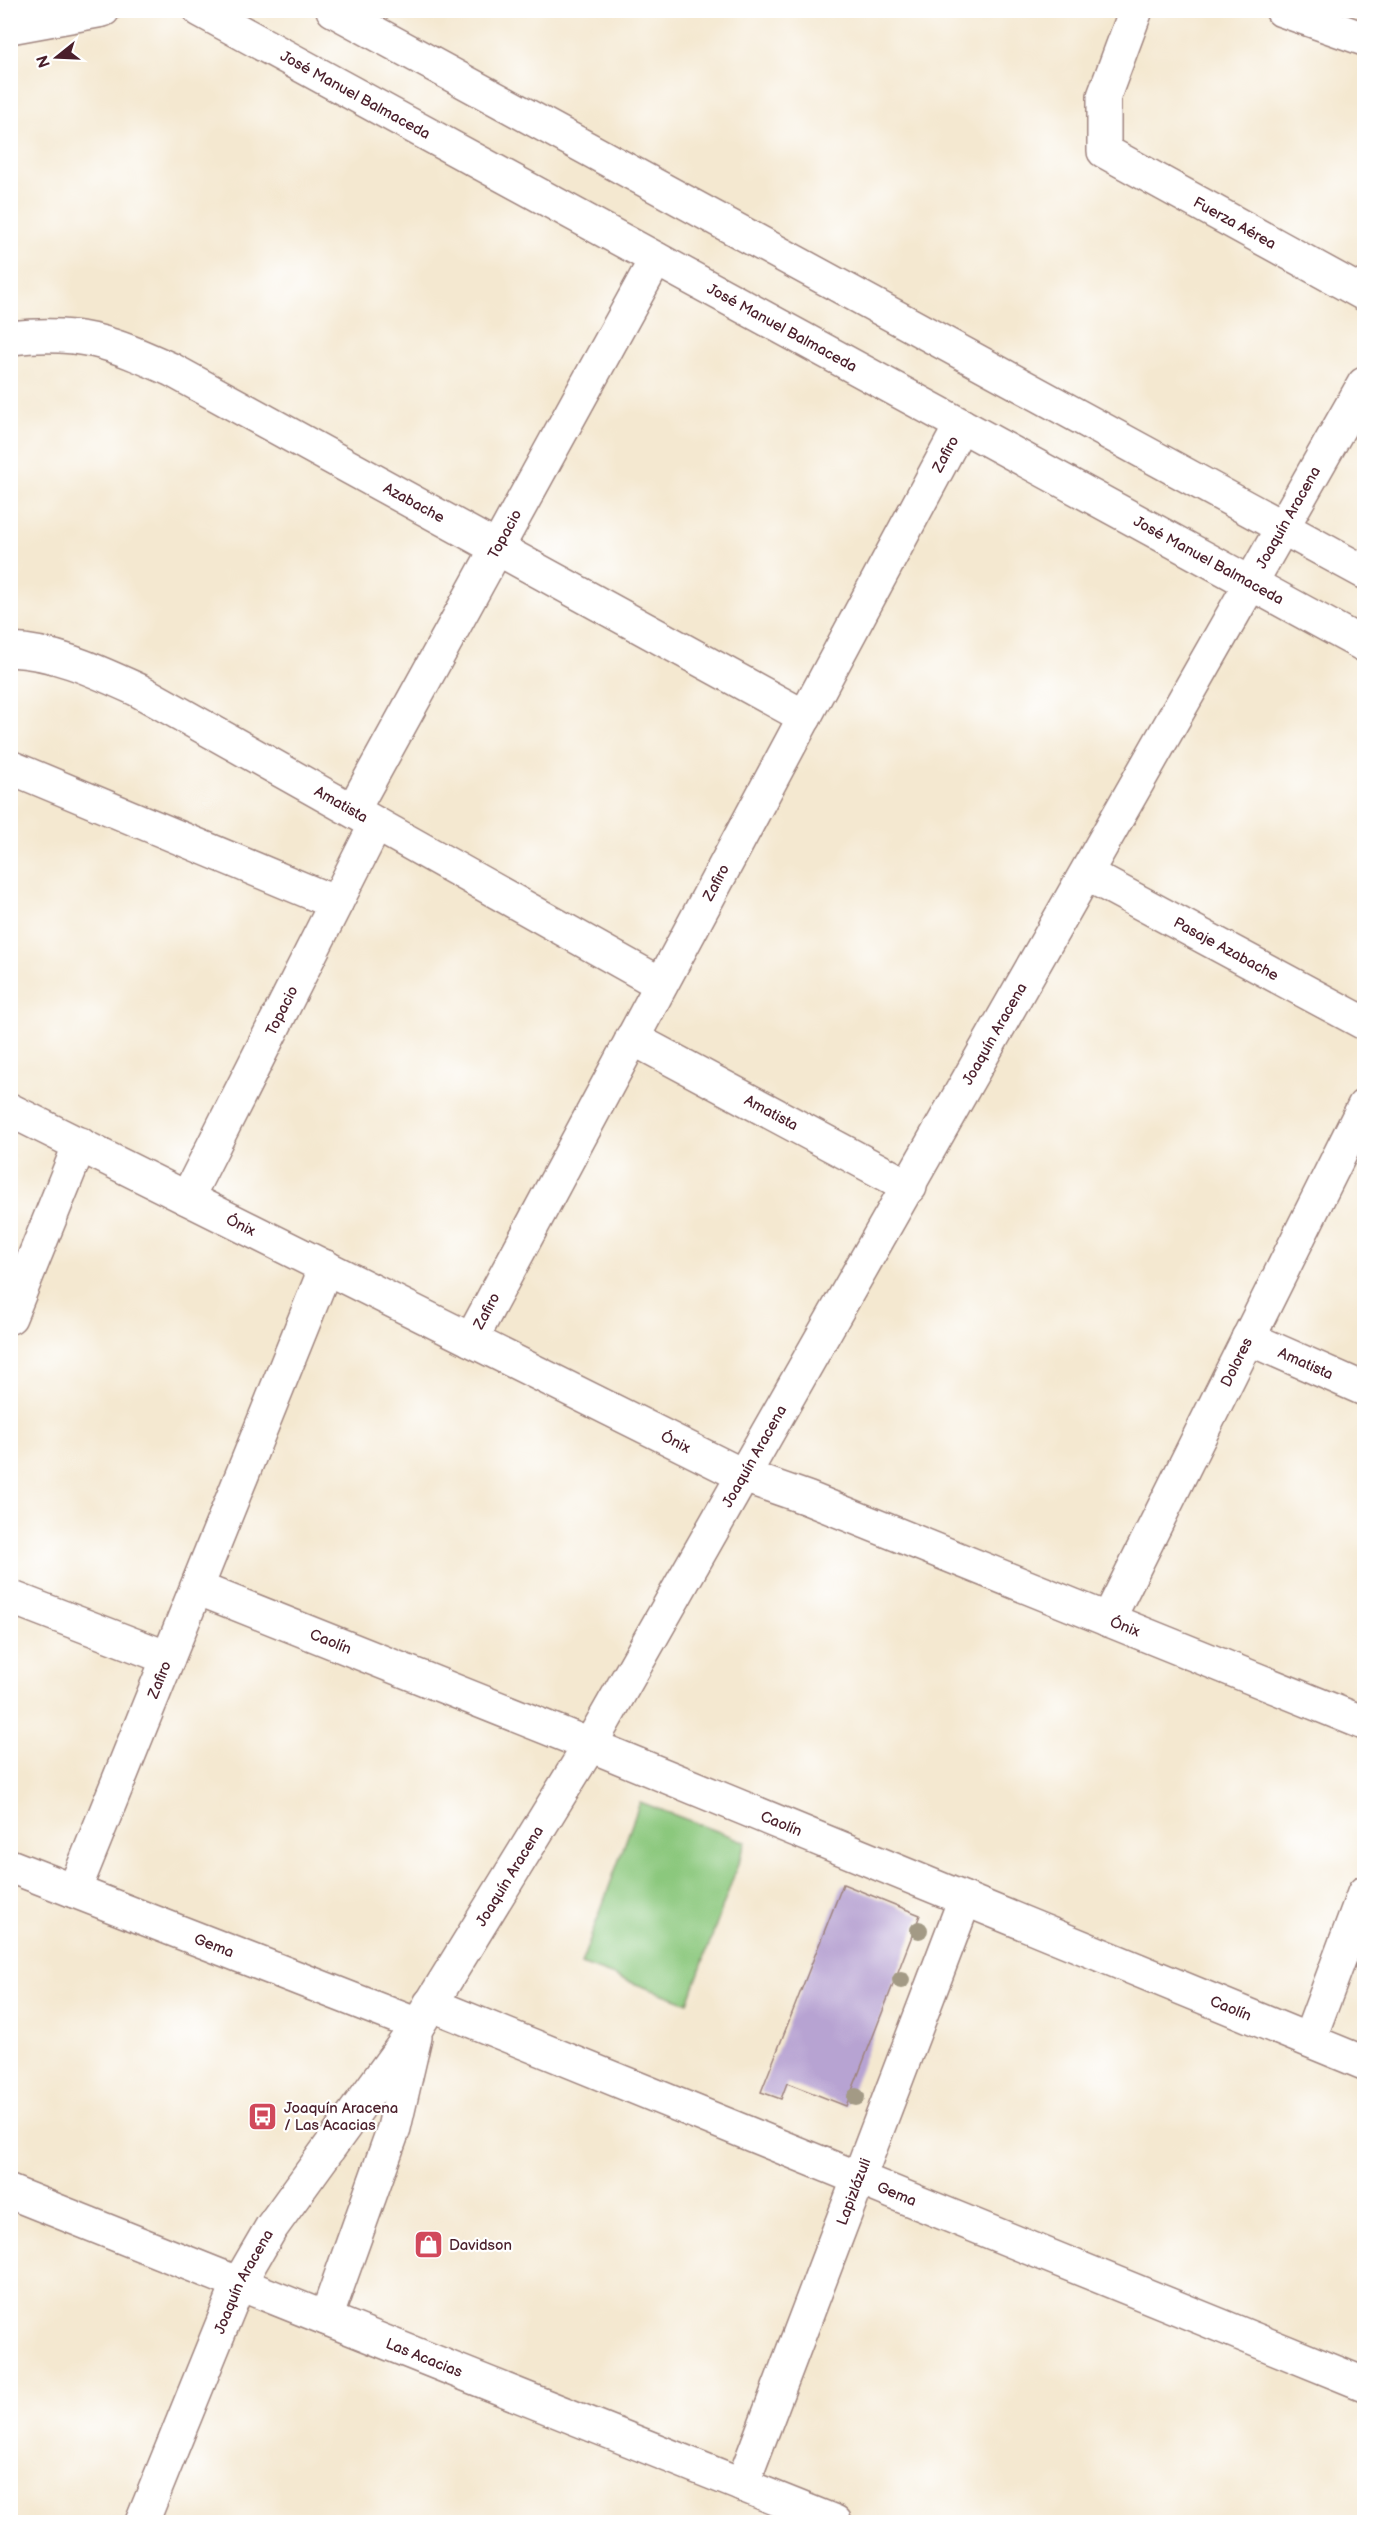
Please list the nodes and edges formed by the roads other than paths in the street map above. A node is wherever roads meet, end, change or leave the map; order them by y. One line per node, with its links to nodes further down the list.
1 (103, 10): 6 (street)
2 (200, 10): 8 (street, José Manuel Balmaceda)
3 (333, 10): 13 (street)
4 (1136, 10): 9 (street, Fuerza Aérea)
5 (1282, 10): 7 (street)
6 (10, 27)
7 (1365, 39)
8 (656, 259): 12 (street, José Manuel Balmaceda); 14 (street, Topacio)
9 (1365, 294)
10 (10, 338): 14 (street, Azabache)
11 (1365, 384): 13 (street, Joaquín Aracena)
12 (961, 425): 16 (street, José Manuel Balmaceda); 19 (street, Zafiro)
13 (1284, 528): 15 (street); 16 (street, Joaquín Aracena)
14 (497, 548): 19 (street, Azabache); 21 (street, Topacio)
15 (1365, 572)
16 (1252, 584): 17 (street, José Manuel Balmaceda); 22 (street, Joaquín Aracena)
17 (1365, 645)
18 (10, 650): 21 (street, Amatista)
19 (805, 717): 24 (street, Zafiro)
20 (10, 767): 23 (street)
21 (365, 817): 23 (street, Topacio); 24 (street, Amatista)
22 (1087, 874): 25 (street, Pasaje Azabache); 30 (street, Joaquín Aracena)
23 (336, 903): 31 (street, Topacio)
24 (661, 984): 26 (street, Zafiro)
25 (1365, 1023)
26 (632, 1038): 30 (street, Amatista); 35 (street, Zafiro)
27 (1365, 1106): 34 (street, Dolores)
28 (10, 1110): 29 (street, Ónix)
29 (80, 1144): 31 (street, Ónix); 33 (street)
30 (910, 1186): 37 (street, Joaquín Aracena)
31 (187, 1198): 32 (street, Ónix)
32 (326, 1267): 35 (street, Ónix); 38 (street, Zafiro)
33 (10, 1317)
34 (1248, 1338): 36 (street, Amatista); 40 (street, Dolores)
35 (471, 1340): 37 (street, Ónix)
36 (1365, 1389)
37 (744, 1476): 40 (street, Ónix); 43 (street, Joaquín Aracena)
38 (197, 1588): 41 (street, Zafiro); 43 (street, Caolín)
39 (10, 1597): 41 (street)
40 (1108, 1620): 42 (street, Ónix)
41 (168, 1658): 45 (street, Zafiro)
42 (1365, 1723)
43 (590, 1745): 47 (street, Caolín); 48 (street, Joaquín Aracena)
44 (10, 1866): 45 (street, Gema)
45 (74, 1891): 48 (street, Gema)
46 (1365, 1893): 49 (street)
47 (965, 1899): 49 (street, Caolín); 51 (street, Lapizlázuli)
48 (424, 2015): 51 (street, Gema); 53 (street, Joaquín Aracena); 54 (street)
49 (1309, 2040): 50 (street, Caolín)
50 (1365, 2063)
51 (858, 2178): 55 (street, Gema); 56 (street, Lapizlázuli)
52 (10, 2192): 53 (street, Las Acacias)
53 (239, 2283): 54 (street, Las Acacias); 57 (street, Joaquín Aracena)
54 (326, 2318): 56 (street, Las Acacias)
55 (1365, 2384)
56 (742, 2485): 58 (street, Las Acacias)
57 (142, 2523)
58 (836, 2523)

